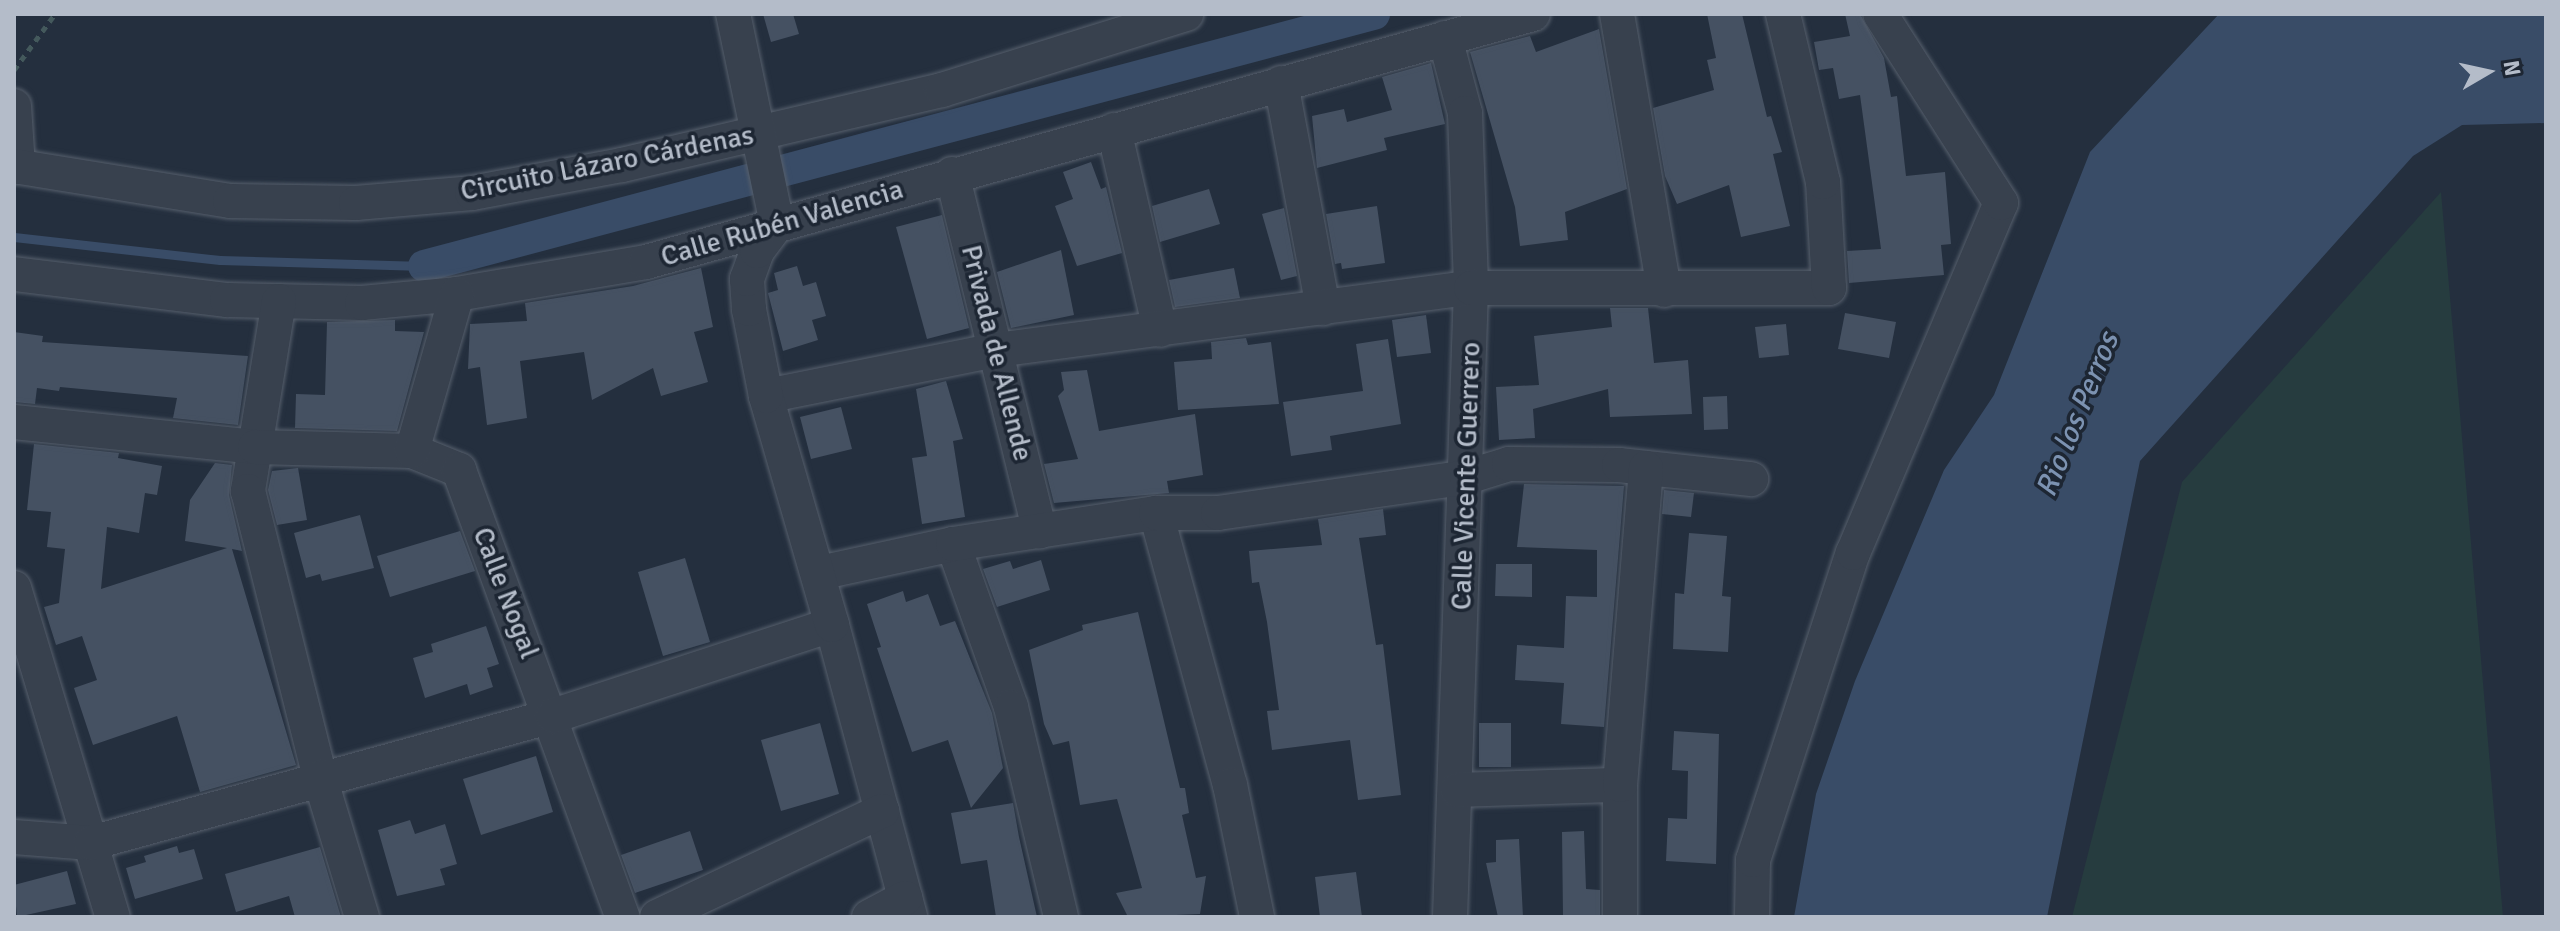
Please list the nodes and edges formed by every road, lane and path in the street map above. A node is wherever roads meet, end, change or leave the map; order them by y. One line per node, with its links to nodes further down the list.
1 (55, 14): 9 (path)
2 (733, 14): 13 (street)
3 (1186, 14): 13 (street, Circuito Lázaro Cárdenas)
4 (1533, 14): 8 (street, Calle Rubén Valencia)
5 (1617, 14): 19 (street)
6 (1783, 14): 19 (street)
7 (1880, 14): 55 (street)
8 (1445, 38): 10 (street, Calle Rubén Valencia); 18 (street, Calle Vicente Guerrero)
9 (14, 70)
10 (1281, 83): 12 (street, Calle Rubén Valencia); 22 (street)
11 (14, 106): 14 (street)
12 (1114, 130): 15 (street, Calle Rubén Valencia); 23 (street)
13 (761, 140): 14 (street, Circuito Lázaro Cárdenas); 16 (street)
14 (16, 166)
15 (952, 174): 16 (street, Calle Rubén Valencia); 24 (street, Privada de Allende)
16 (776, 218): 20 (street, Calle Rubén Valencia); 25 (street)
17 (14, 274): 21 (street, Calle Rubén Valencia)
18 (1471, 288): 19 (street); 22 (street); 30 (street, Calle Vicente Guerrero)
19 (1664, 290)
20 (457, 294): 21 (street, Calle Rubén Valencia); 28 (street)
21 (279, 301): 27 (street)
22 (1323, 308): 23 (street)
23 (1160, 330): 24 (street)
24 (997, 350): 25 (street); 33 (street, Privada de Allende)
25 (766, 396): 35 (street)
26 (14, 422): 27 (street)
27 (255, 447): 28 (street); 39 (street)
28 (412, 451): 38 (street, Calle Nogal)
29 (1646, 468): 30 (street); 31 (street); 40 (street)
30 (1467, 477): 32 (street); 41 (street, Calle Vicente Guerrero)
31 (1751, 479)
32 (1156, 513): 33 (street); 52 (street)
33 (1040, 531): 34 (street)
34 (953, 544): 35 (street); 51 (street)
35 (819, 573): 37 (street)
36 (14, 588): 44 (street)
37 (832, 625): 38 (street); 42 (street)
38 (553, 716): 39 (street); 48 (street, Calle Nogal)
39 (320, 778): 44 (street); 47 (street)
40 (1620, 785): 41 (street); 54 (street)
41 (1457, 790): 53 (street, Calle Vicente Guerrero)
42 (882, 811): 45 (street); 49 (street)
43 (14, 837): 44 (street)
44 (91, 843): 46 (street)
45 (908, 908): 50 (street)
46 (113, 917)
47 (362, 917)
48 (623, 917)
49 (657, 917)
50 (869, 917)
51 (1061, 917)
52 (1257, 917)
53 (1450, 917)
54 (1620, 917)
55 (1752, 917)

